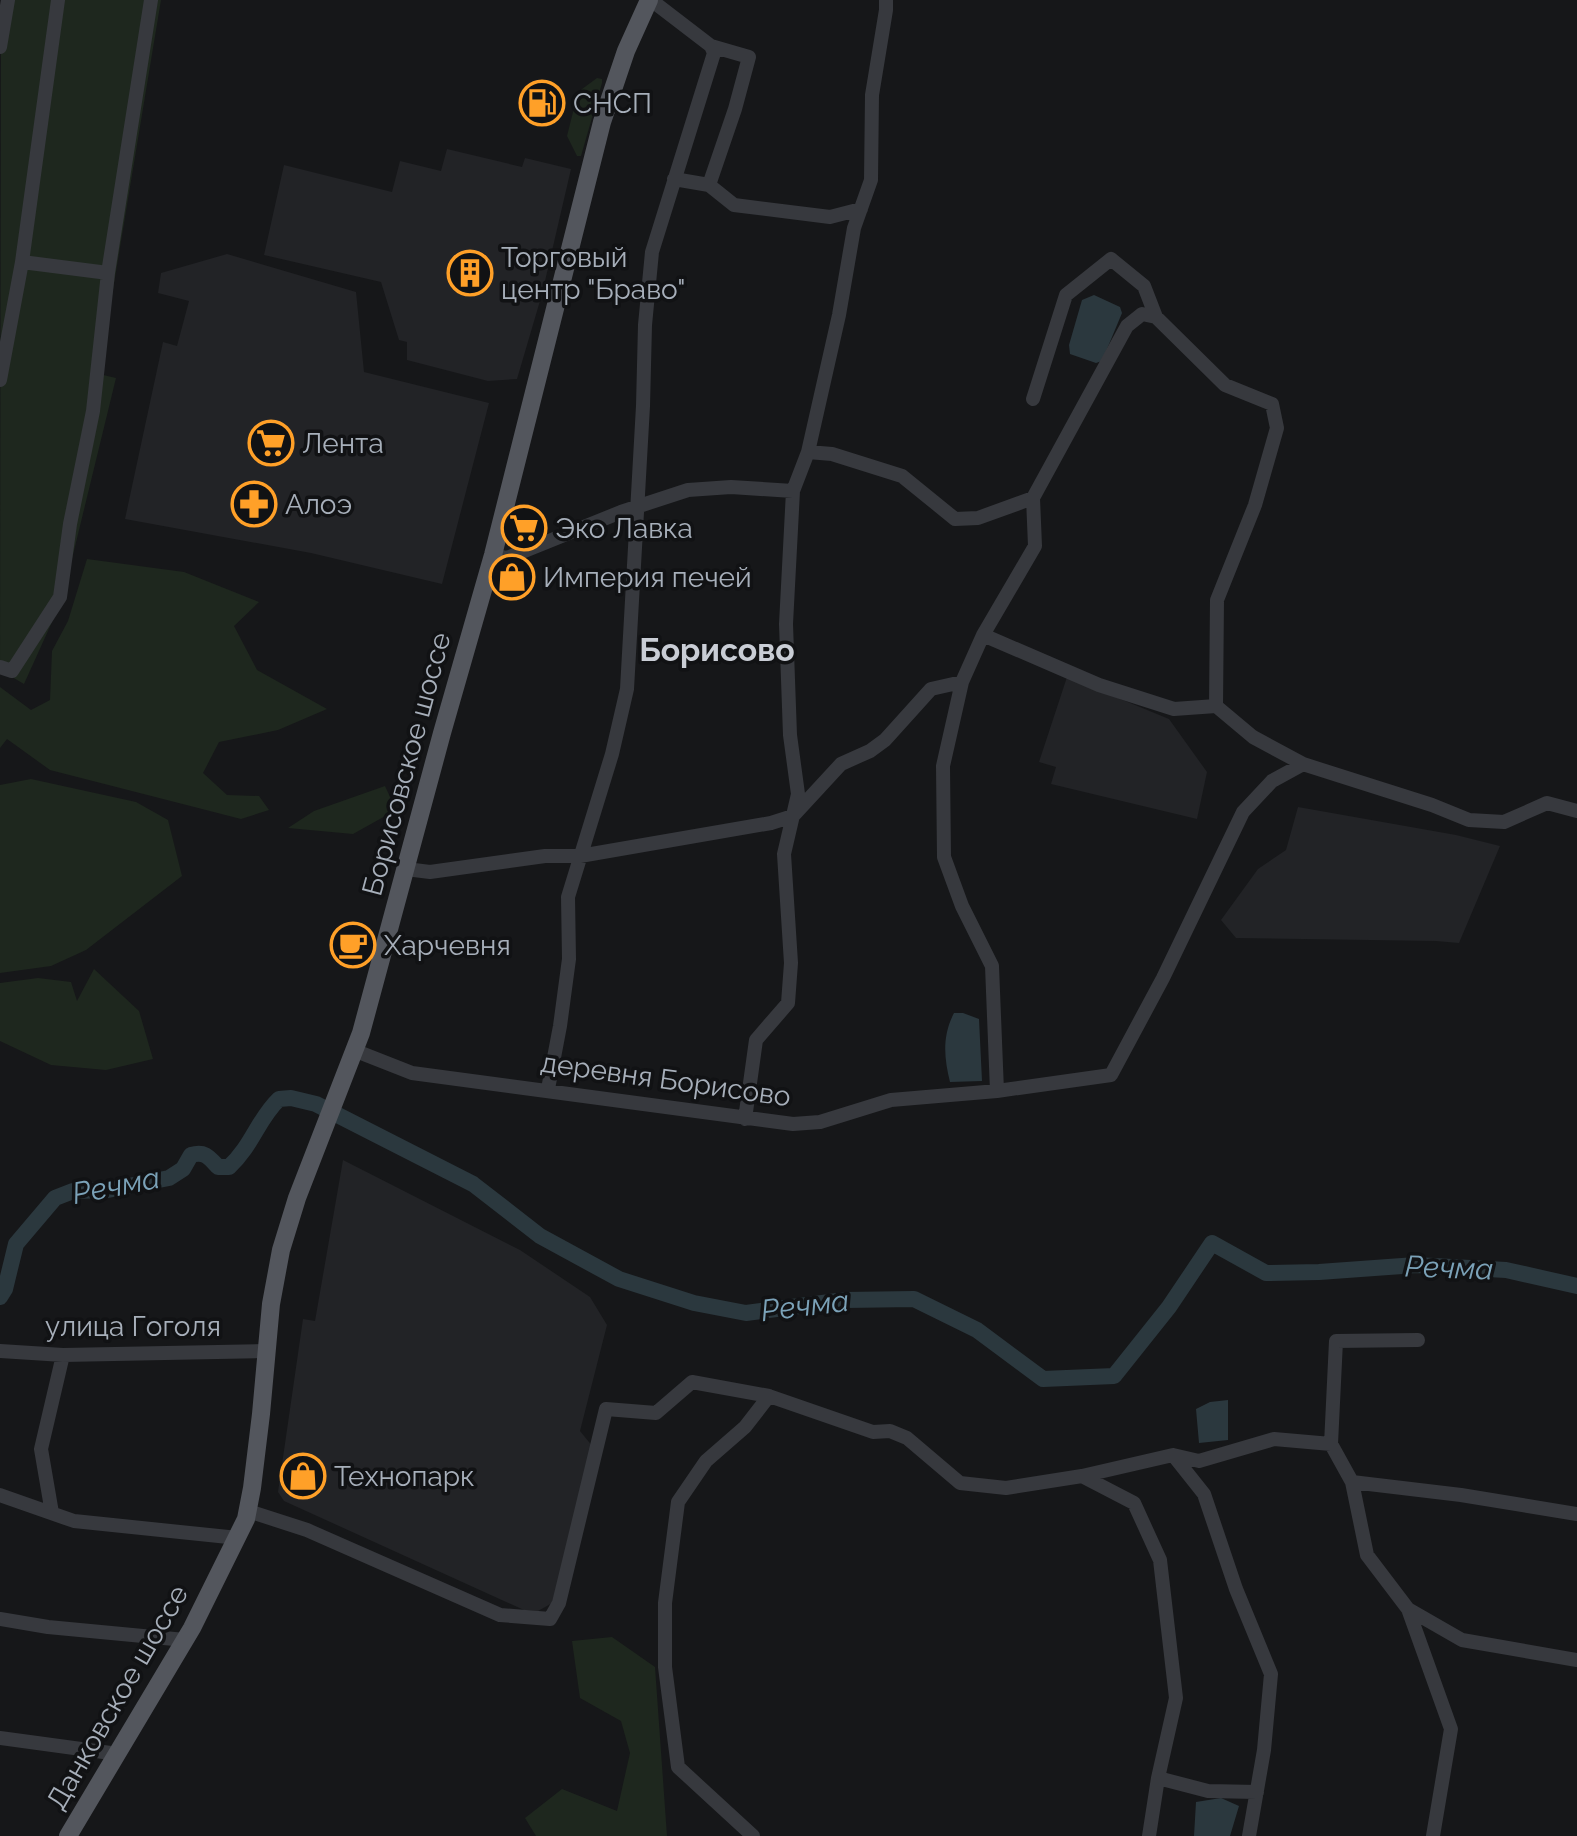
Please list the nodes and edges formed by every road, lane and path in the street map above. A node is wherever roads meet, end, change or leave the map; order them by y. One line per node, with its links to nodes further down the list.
1 (8, 0): 7 (street)
2 (58, 0): 11 (street)
3 (151, 0): 12 (street)
4 (650, 0): 6 (street); 20 (main road, Борисовское шоссе)
5 (886, 0): 10 (street)
6 (711, 46): 8 (street); 9 (street)
7 (0, 47)
8 (674, 179): 9 (street); 19 (street)
9 (709, 185): 10 (street)
10 (861, 209): 16 (street)
11 (22, 262): 12 (street); 14 (street)
12 (108, 273): 22 (street)
13 (1156, 317): 15 (street); 18 (street); 24 (street)
14 (0, 380)
15 (1033, 399)
16 (808, 452): 17 (street); 18 (street)
17 (793, 491): 19 (street); 27 (street)
18 (1033, 498): 21 (street)
19 (637, 508): 20 (street); 28 (street)
20 (493, 555): 29 (main road, Борисовское шоссе)
21 (983, 635): 23 (street); 24 (street)
22 (0, 667)
23 (962, 682): 27 (street); 32 (street)
24 (1216, 706): 25 (street)
25 (1303, 764): 26 (street); 32 (street, деревня Борисово)
26 (1577, 811)
27 (793, 816): 28 (street); 33 (street)
28 (580, 856): 29 (street); 31 (street)
29 (406, 869): 30 (main road, Борисовское шоссе)
30 (356, 1051): 31 (street, деревня Борисово); 36 (main road, Борисовское шоссе)
31 (548, 1089): 33 (street, деревня Борисово)
32 (997, 1091): 33 (street, деревня Борисово)
33 (745, 1119)
34 (1418, 1340): 39 (street)
35 (0, 1351): 37 (street, улица Гоголя)
36 (266, 1351): 37 (street, улица Гоголя); 44 (main road, Борисовское шоссе)
37 (63, 1355): 45 (street)
38 (769, 1396): 41 (street); 44 (street); 58 (street)
39 (1331, 1444): 40 (street); 42 (street)
40 (1173, 1455): 41 (street); 56 (street)
41 (1082, 1476): 55 (street)
42 (1352, 1482): 46 (street); 49 (street)
43 (0, 1495): 45 (street)
44 (248, 1511): 47 (main road, Борисовское шоссе)
45 (52, 1513): 47 (street)
46 (1577, 1514)
47 (238, 1538): 48 (main road, Борисовское шоссе)
48 (214, 1587): 51 (main road, Данковское шоссе)
49 (1408, 1609): 52 (street); 61 (street)
50 (0, 1619): 51 (street)
51 (185, 1640): 54 (main road, Данковское шоссе)
52 (1577, 1660)
53 (0, 1738): 54 (street)
54 (118, 1754): 57 (main road, Данковское шоссе)
55 (1158, 1778): 56 (street); 59 (street)
56 (1257, 1792): 60 (street)
57 (68, 1836)
58 (753, 1836)
59 (1149, 1836)
60 (1249, 1836)
61 (1433, 1836)

